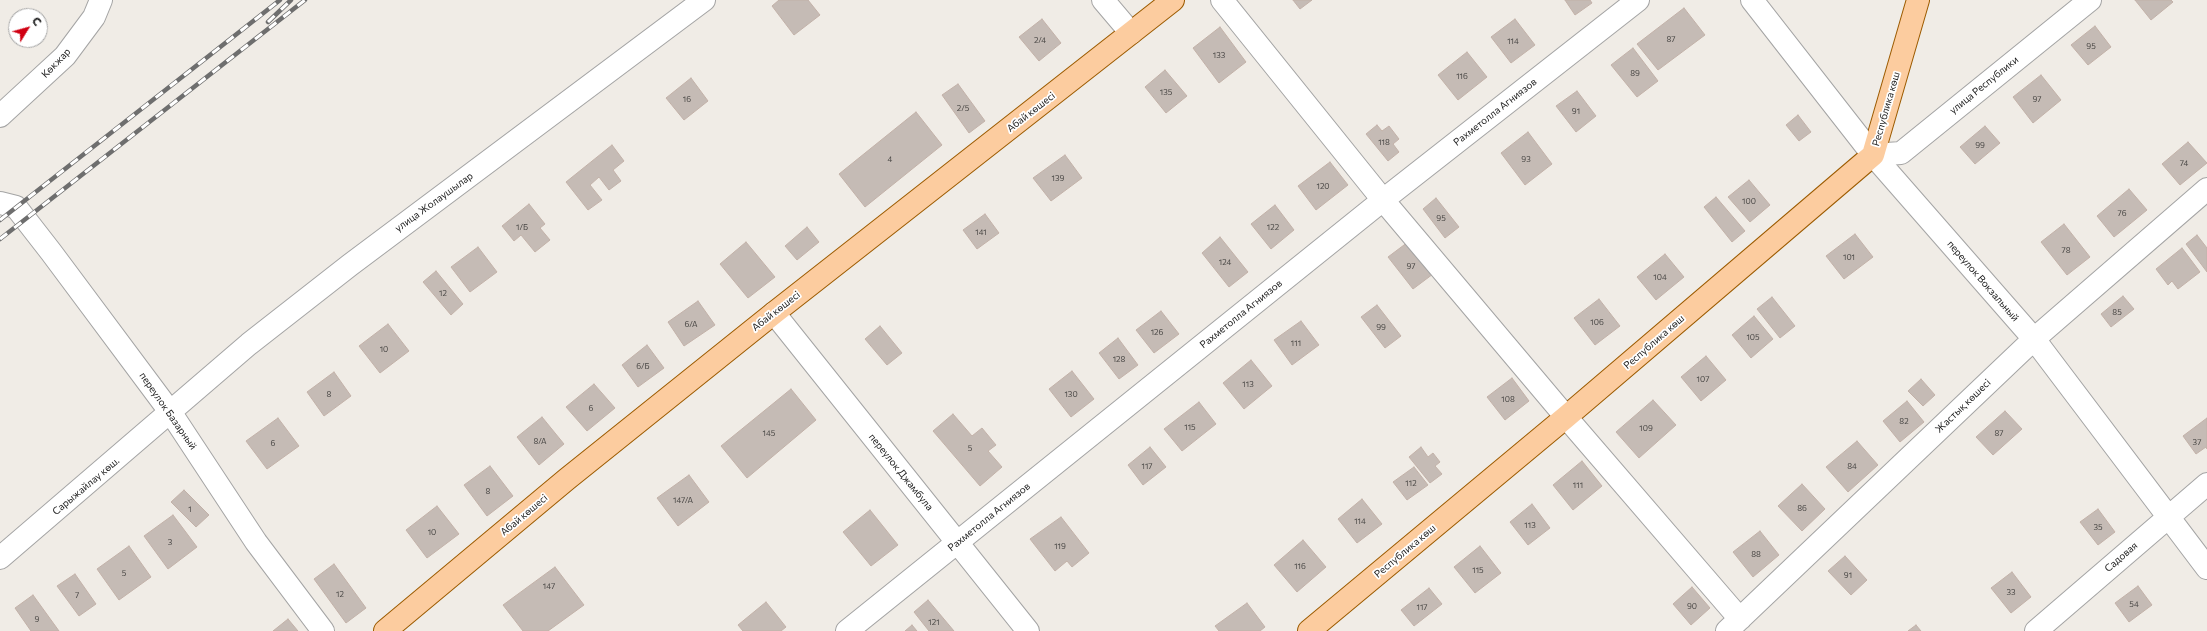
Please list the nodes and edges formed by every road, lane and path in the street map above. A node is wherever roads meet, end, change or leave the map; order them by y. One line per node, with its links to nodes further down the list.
1 (101, 0): 11 (street, Көкжар)
2 (704, 0): 18 (street, улица Жолаушылар)
3 (1103, 0): 10 (street)
4 (1173, 0): 10 (main road, Абай көшесі)
5 (1222, 0): 14 (street)
6 (1638, 0): 14 (street, Рахметолла Агниязов)
7 (1752, 0): 12 (street, переулок Вокзальный)
8 (1918, 0): 12 (main road, Республика көш)
9 (2090, 0): 12 (street, улица Республики)
10 (1131, 33): 16 (main road, Абай көшесі)
11 (0, 116)
12 (1872, 155): 17 (street, переулок Вокзальный); 19 (main road, Республика көш)
13 (2207, 189): 17 (street, Жастық көшесі)
14 (1383, 200): 19 (street); 22 (street, Рахметолла Агниязов)
15 (0, 203): 18 (street, переулок Базарный)
16 (774, 313): 22 (street, переулок Джамбула); 27 (main road, Абай көшесі)
17 (2034, 339): 21 (street, переулок Вокзальный); 25 (street, Жастық көшесі)
18 (171, 413): 23 (street, Сарыжайлау көш.); 26 (street, переулок Базарный)
19 (1566, 417): 25 (street); 30 (main road, Республика көш)
20 (2207, 484): 21 (street, Садовая)
21 (2168, 516): 24 (street, переулок Вокзальный); 31 (street, Садовая)
22 (957, 543): 28 (street, Рахметолла Агниязов); 29 (street, переулок Джамбула)
23 (0, 558)
24 (2207, 568)
25 (1733, 625)
26 (323, 631)
27 (385, 631)
28 (847, 631)
29 (1028, 631)
30 (1309, 631)
31 (2036, 631)

